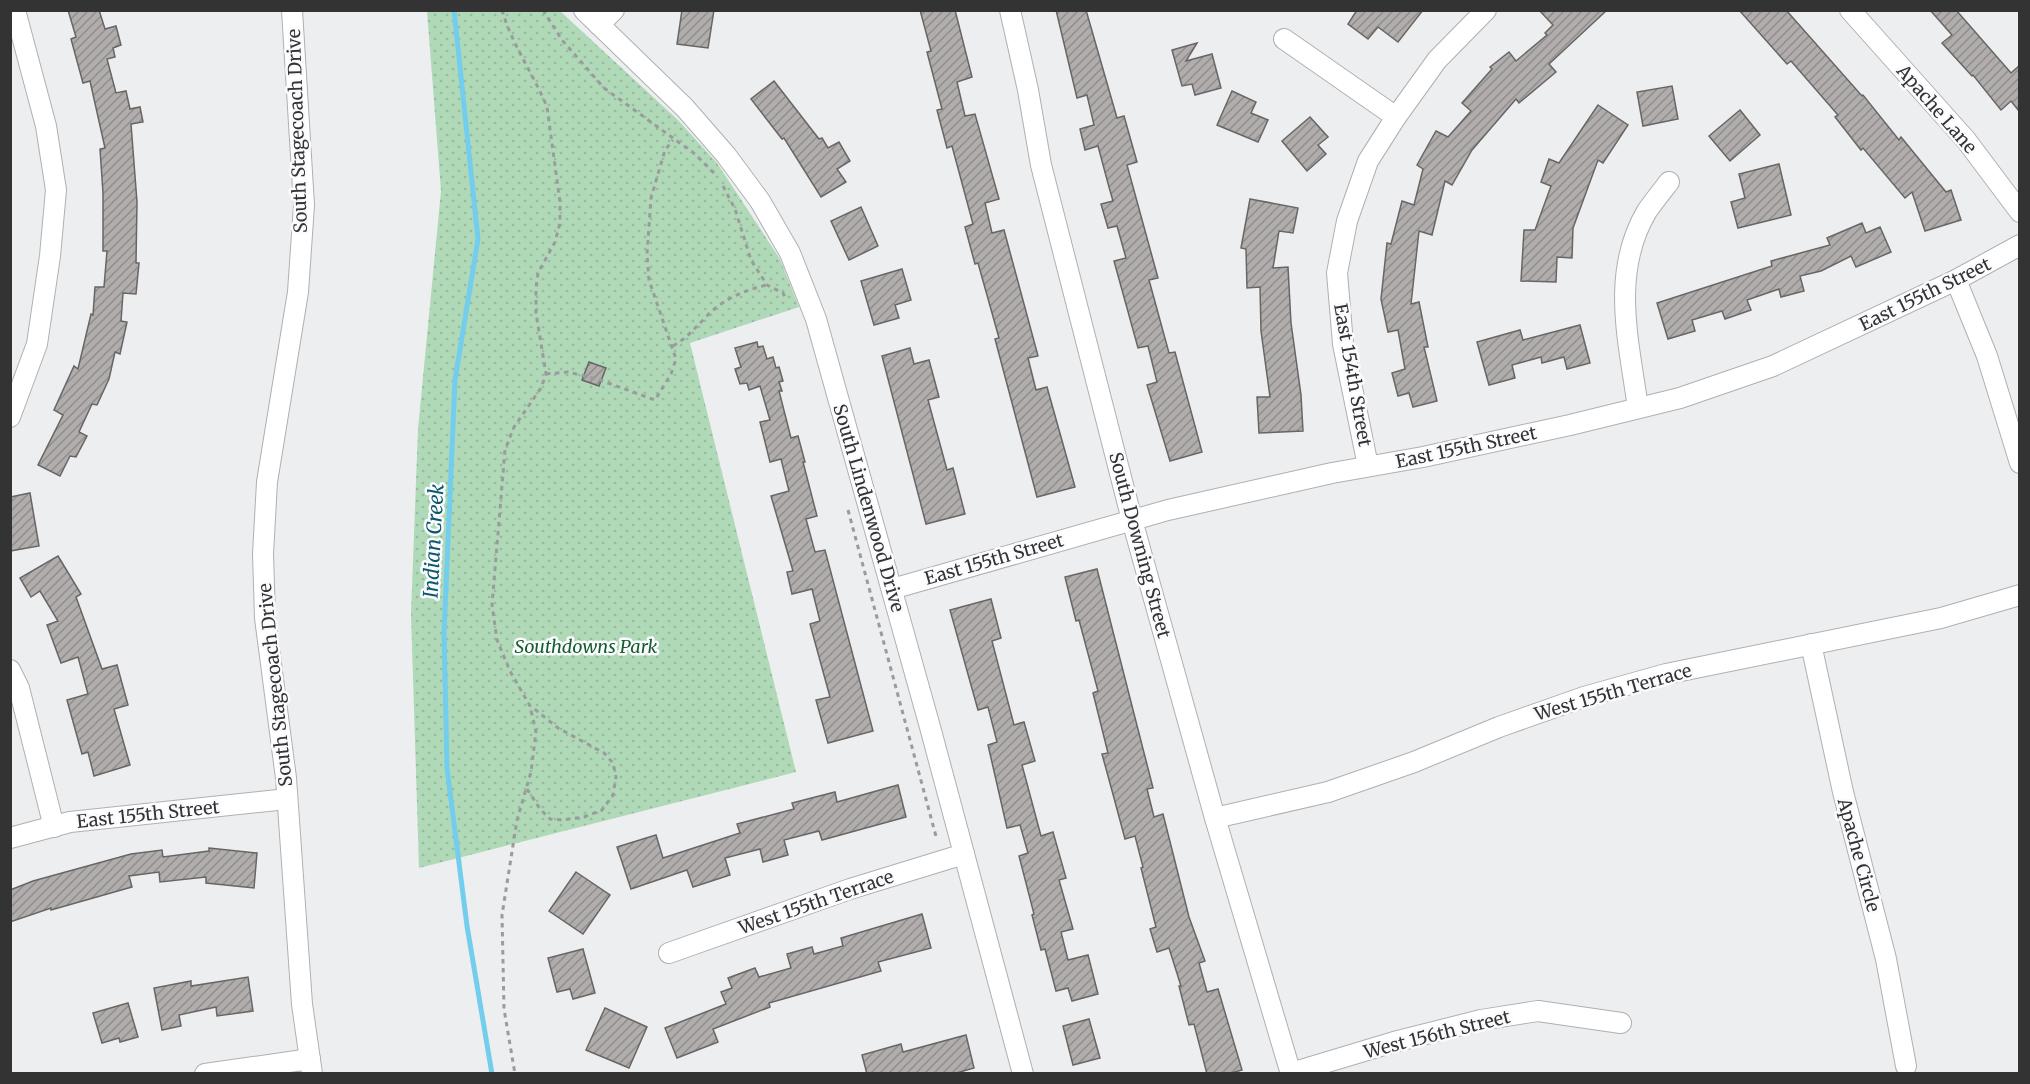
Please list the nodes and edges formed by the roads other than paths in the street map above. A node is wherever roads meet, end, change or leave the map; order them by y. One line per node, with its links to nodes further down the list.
1 (15, 10): 16 (street)
2 (292, 10): 24 (street, South Stagecoach Drive)
3 (584, 10): 8 (street, South Lindenwood Drive)
4 (614, 10): 8 (street)
5 (1010, 10): 19 (street, South Downing Street)
6 (1486, 10): 10 (street, East 154th Street)
7 (1850, 10): 12 (street, Apache Lane)
8 (599, 25): 20 (street, South Lindenwood Drive)
9 (1284, 39): 10 (street)
10 (1396, 117): 18 (street, East 154th Street)
11 (1669, 182): 15 (street)
12 (2019, 212)
13 (2019, 245): 14 (street, East 155th Street)
14 (1956, 280): 15 (street, East 155th Street); 17 (street)
15 (1638, 408): 18 (street, East 155th Street)
16 (10, 417)
17 (2019, 463)
18 (1368, 466): 19 (street, East 155th Street)
19 (1132, 520): 20 (street, East 155th Street); 25 (street, South Downing Street)
20 (892, 589): 28 (street, South Lindenwood Drive)
21 (2019, 596): 22 (street, West 155th Terrace)
22 (1811, 644): 25 (street, West 155th Terrace); 32 (street, Apache Circle)
23 (10, 670): 26 (street)
24 (287, 799): 26 (street, East 155th Street); 31 (street, South Stagecoach Drive)
25 (1215, 818): 33 (street, South Downing Street)
26 (54, 827): 27 (street, East 155th Street)
27 (10, 838)
28 (964, 854): 29 (street, West 155th Terrace); 35 (street, South Lindenwood Drive)
29 (669, 953)
30 (1621, 1023): 33 (street, West 156th Street)
31 (311, 1066): 34 (street)
32 (1906, 1066)
33 (1291, 1073)
34 (205, 1074)
35 (1023, 1074)

